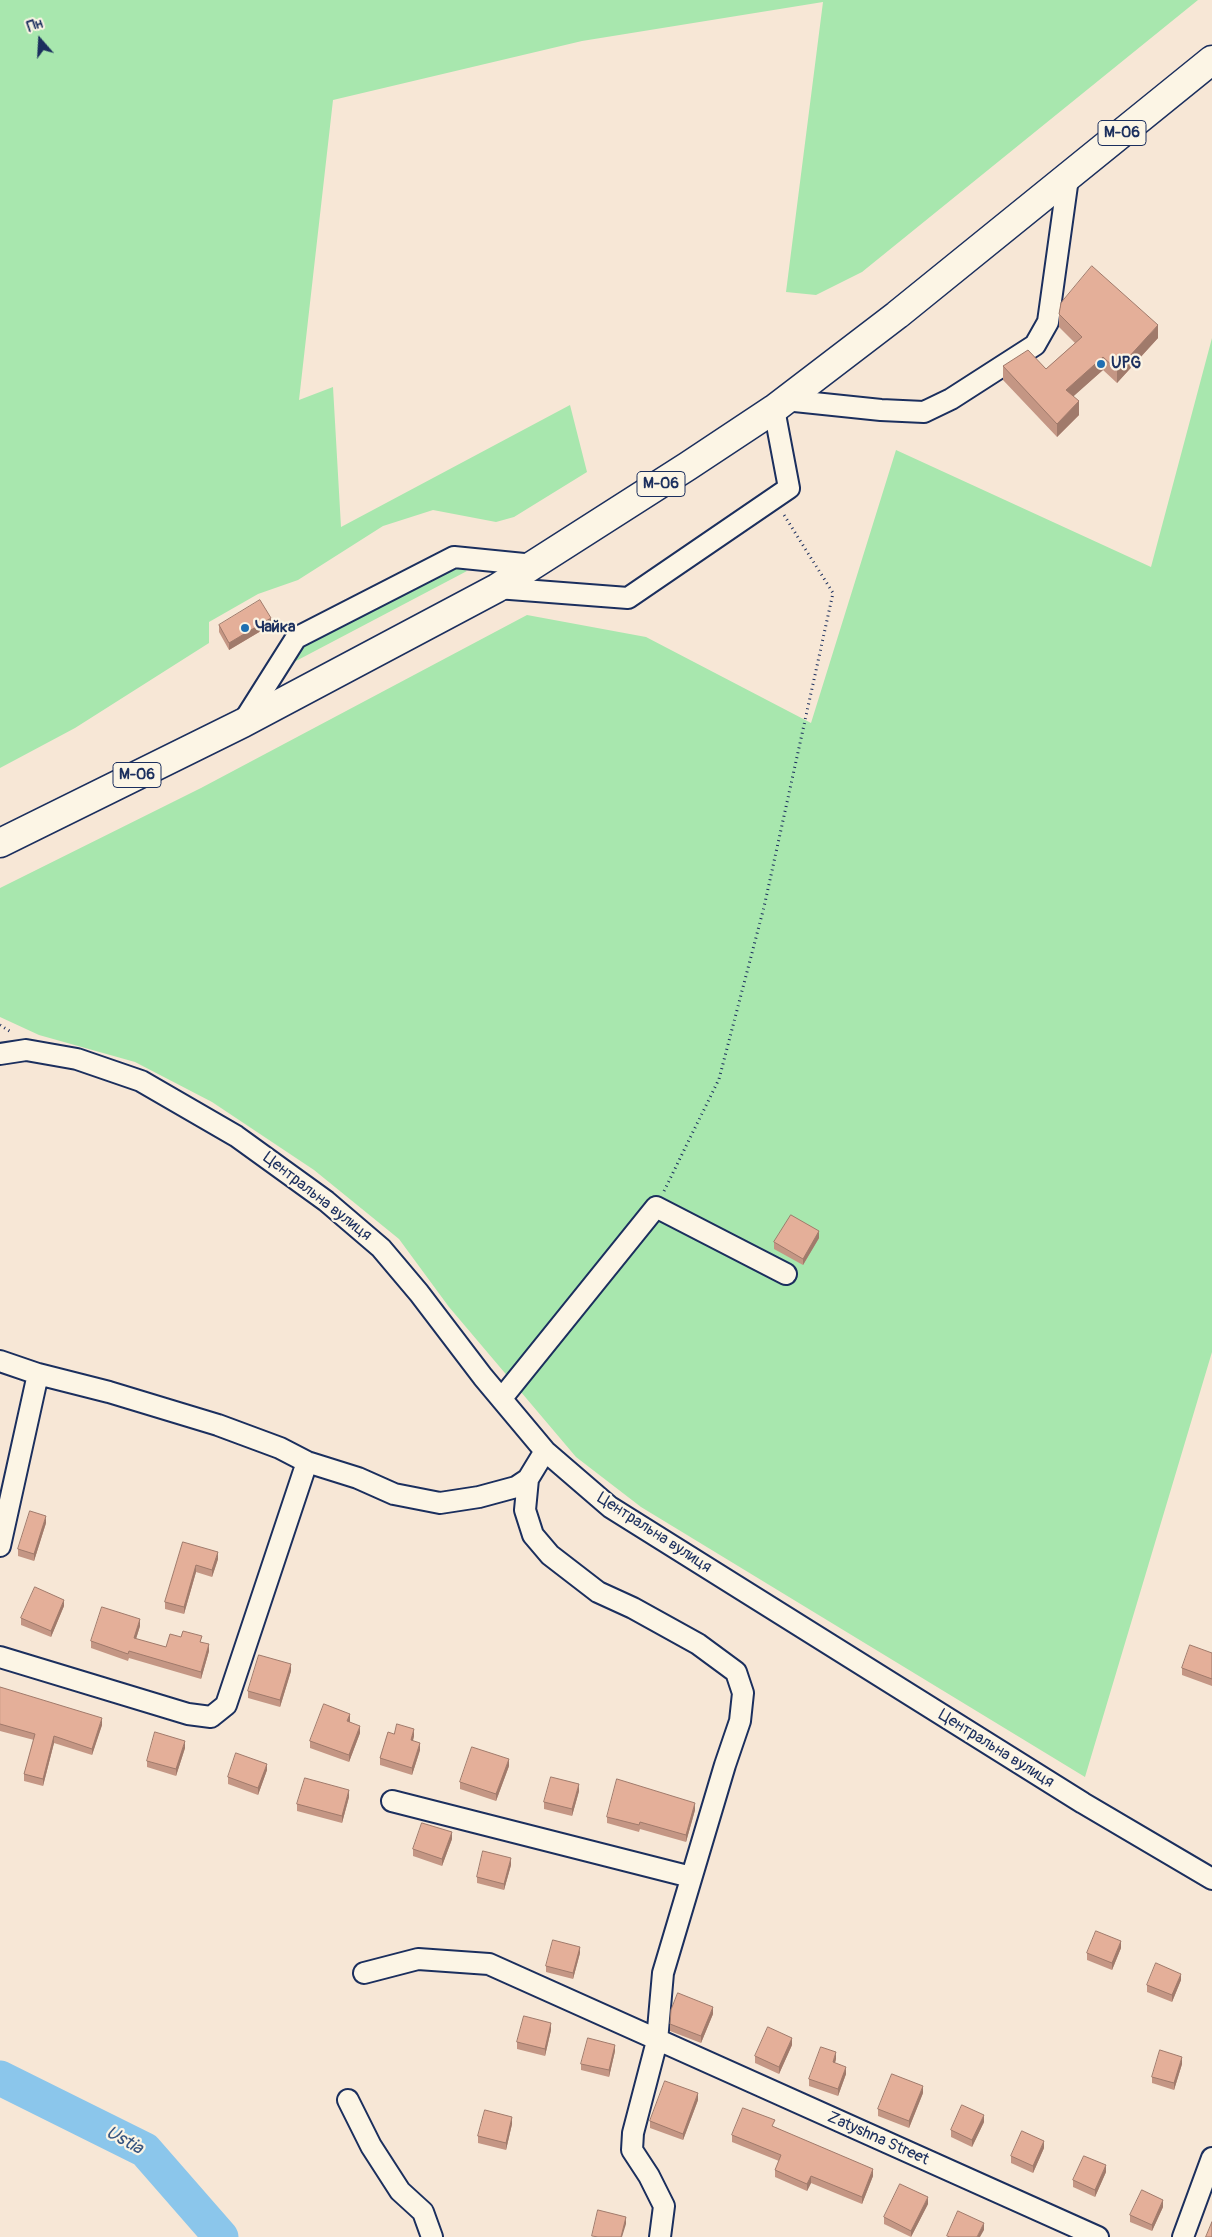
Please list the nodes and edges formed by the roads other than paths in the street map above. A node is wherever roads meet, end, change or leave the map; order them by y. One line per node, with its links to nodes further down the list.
1 (1212, 60): 2 (highway, М-06)
2 (1068, 178): 3 (highway, М-06); 3 (street)
3 (779, 405): 4 (highway, М-06); 5 (street)
4 (534, 565): 5 (highway, М-06); 6 (street)
5 (497, 588): 6 (highway, М-06)
6 (243, 722): 7 (highway, М-06)
7 (0, 843)
8 (0, 1054): 12 (street, Центральна вулиця)
9 (786, 1274): 12 (street)
10 (0, 1361): 11 (street)
11 (38, 1374): 14 (street); 16 (street)
12 (502, 1398): 13 (street, Центральна вулиця)
13 (545, 1451): 15 (street); 20 (street, Центральна вулиця)
14 (307, 1462): 15 (street); 17 (street)
15 (528, 1479): 19 (street)
16 (0, 1546)
17 (0, 1656)
18 (392, 1801): 19 (street)
19 (691, 1877): 22 (street)
20 (1212, 1880)
21 (364, 1973): 22 (street, Zatyshna Street)
22 (658, 2041): 26 (street); 27 (street, Zatyshna Street)
23 (348, 2100): 25 (street)
24 (1212, 2158): 28 (street)
25 (432, 2237)
26 (660, 2237)
27 (1098, 2237)
28 (1183, 2237)

